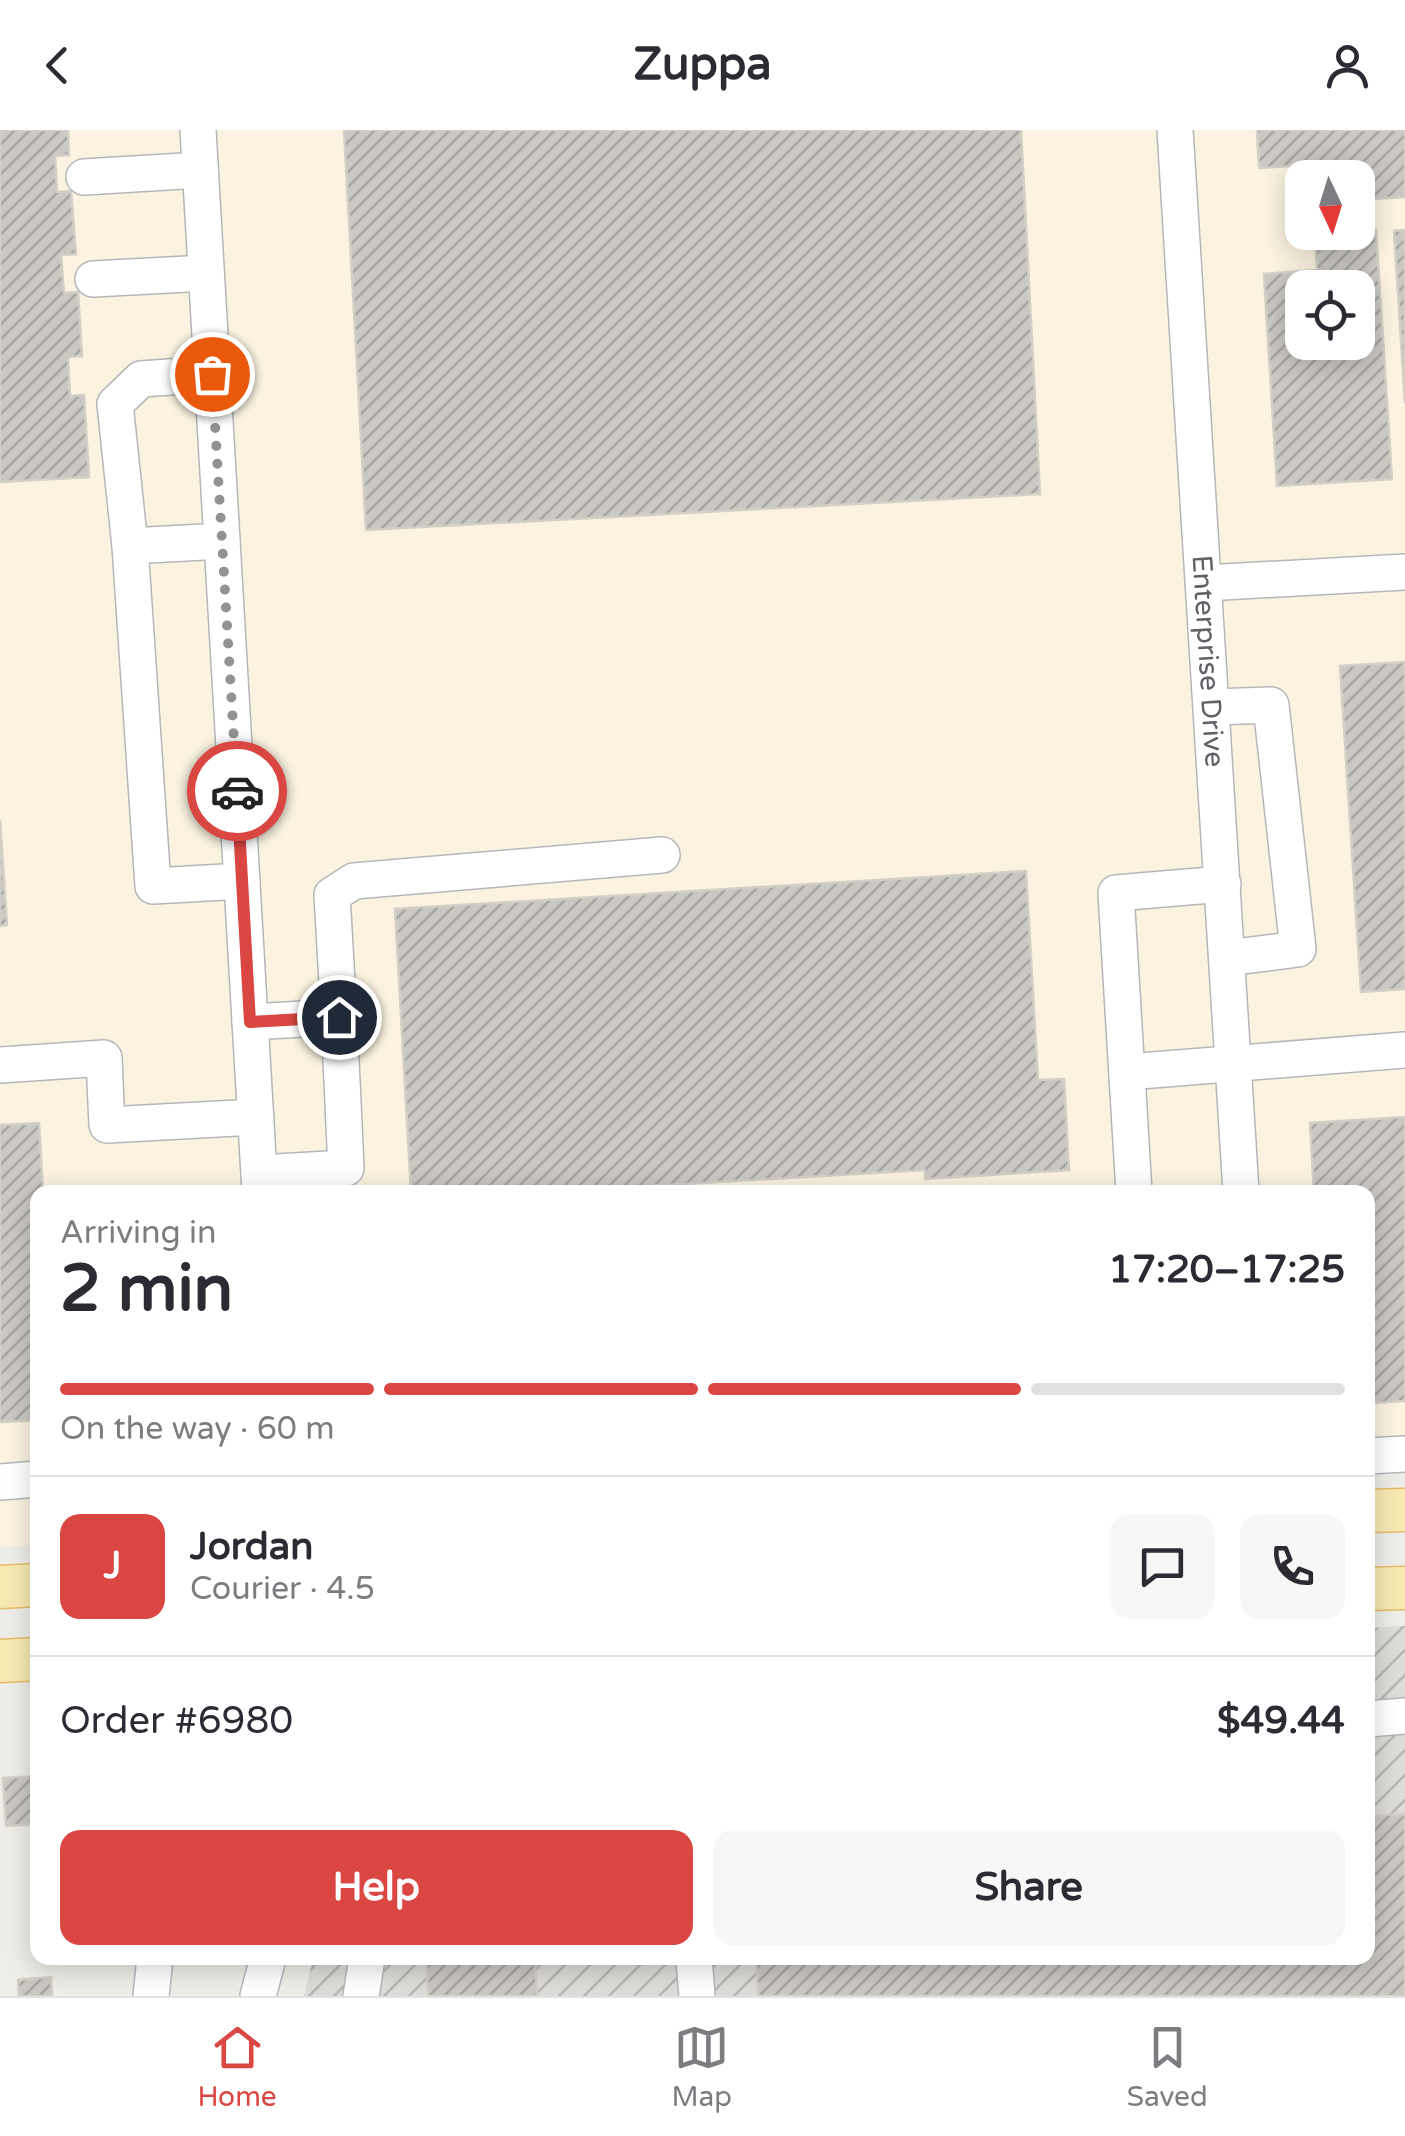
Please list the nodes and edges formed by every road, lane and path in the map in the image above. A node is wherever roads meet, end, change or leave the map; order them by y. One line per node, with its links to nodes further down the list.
1 (198, 130): 3 (street)
2 (1176, 130): 11 (street, Enterprise Drive)
3 (200, 170): 4 (street); 5 (street)
4 (84, 178)
5 (206, 273): 6 (street); 7 (street)
6 (93, 279)
7 (212, 374): 8 (street); 9 (street)
8 (222, 541): 9 (street); 14 (street)
9 (130, 546): 14 (street)
10 (1405, 572): 11 (street)
11 (1205, 583): 12 (street, Enterprise Drive)
12 (1212, 708): 15 (street, Enterprise Drive); 16 (street)
13 (662, 854): 17 (street)
14 (242, 881): 18 (street)
15 (1223, 884): 16 (street, Enterprise Drive); 22 (street)
16 (1227, 958): 20 (street, Enterprise Drive)
17 (339, 1017): 18 (street); 24 (street)
18 (250, 1022): 23 (street)
19 (1405, 1050): 20 (street)
20 (1234, 1062): 22 (street); 27 (street, Enterprise Drive)
21 (0, 1065): 23 (street)
22 (1127, 1072): 26 (street)
23 (256, 1117): 25 (street)
24 (347, 1180): 25 (street)
25 (260, 1183)
26 (1134, 1185)
27 (1241, 1185)
28 (1405, 1454): 29 (street)
29 (1375, 1456)
30 (30, 1480): 31 (street)
31 (0, 1482)
32 (1405, 1510): 33 (main road)
33 (1375, 1511)
34 (30, 1586): 35 (main road)
35 (0, 1587)
36 (1405, 1588): 37 (main road)
37 (1375, 1589)
38 (30, 1659): 39 (main road)
39 (0, 1661)
40 (1405, 1716): 41 (street)
41 (1375, 1718)
42 (154, 1965): 46 (street)
43 (266, 1965): 47 (street)
44 (365, 1965): 48 (street)
45 (695, 1965): 49 (street)
46 (151, 1996)
47 (258, 1996)
48 (361, 1996)
49 (697, 1996)

